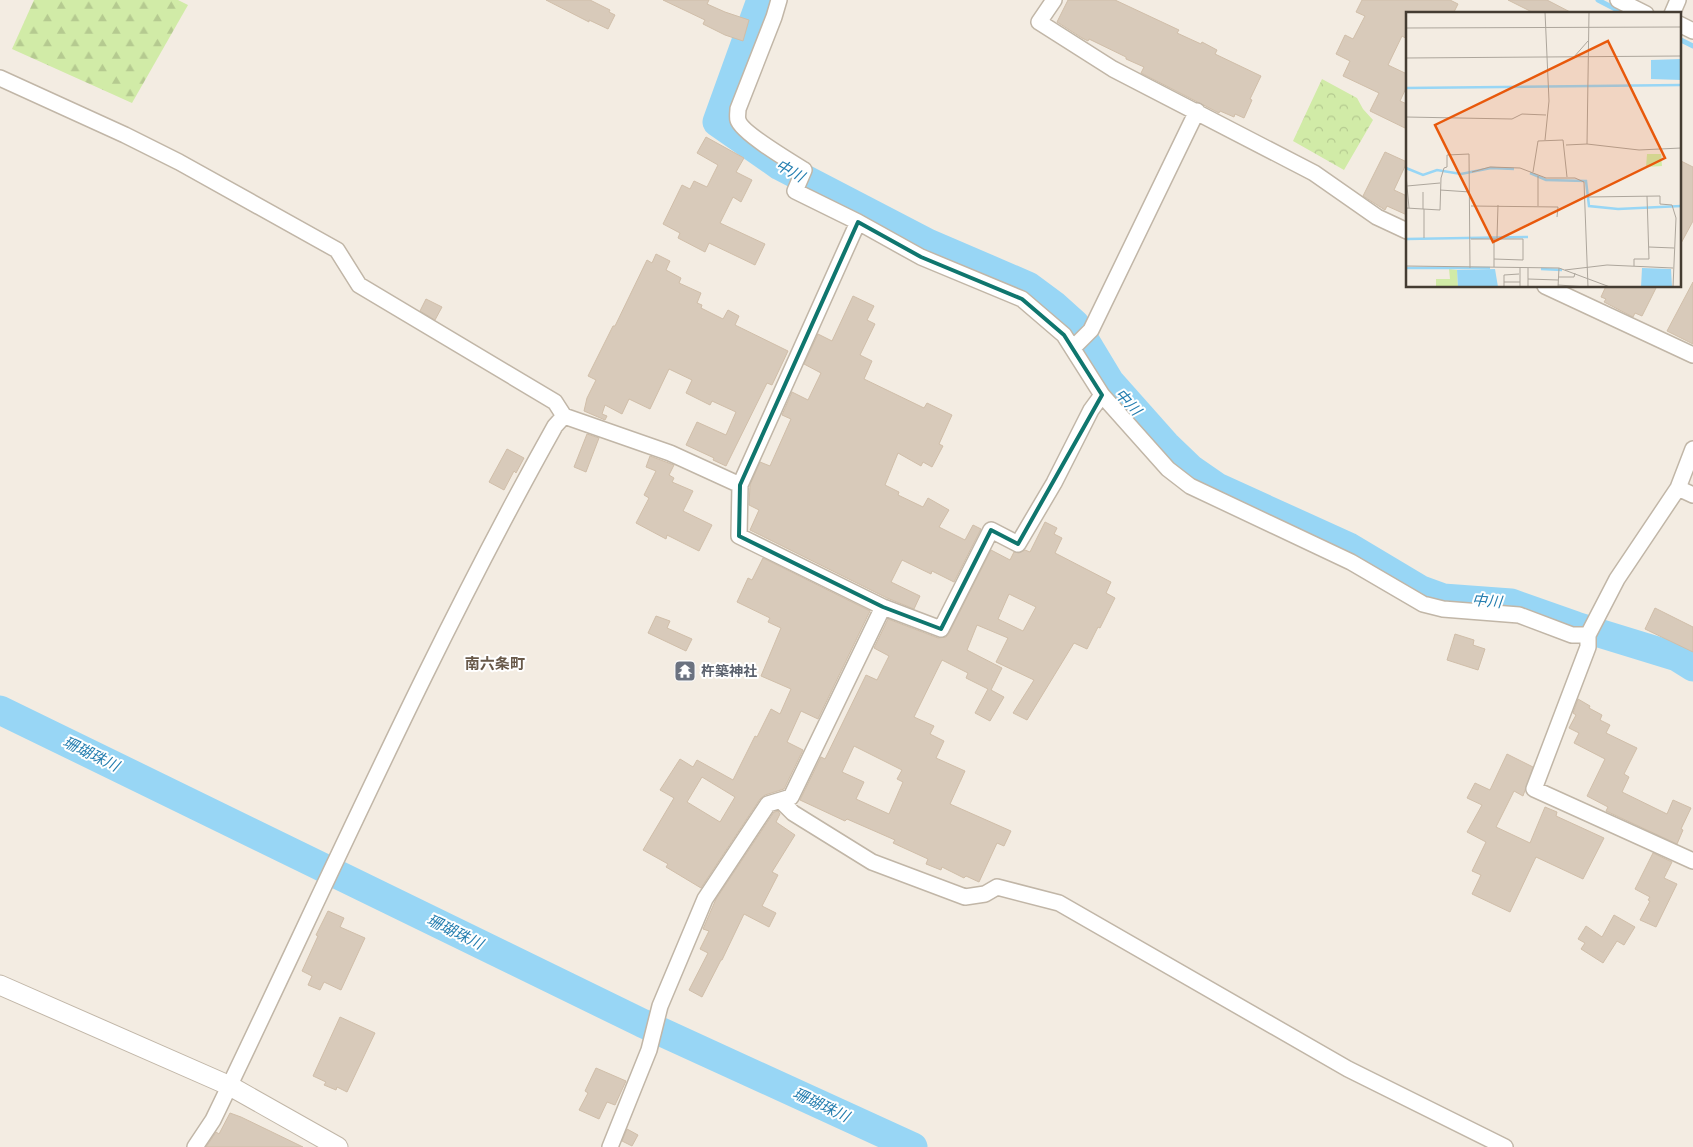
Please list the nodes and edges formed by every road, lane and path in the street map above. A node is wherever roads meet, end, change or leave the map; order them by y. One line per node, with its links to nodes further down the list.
1 (779, 0): 11 (street)
2 (1054, 0): 10 (street)
3 (1618, 0): 5 (street)
4 (1678, 0): 6 (street)
5 (1640, 12)
6 (1673, 12)
7 (1680, 24): 8 (street)
8 (1693, 31)
9 (0, 78): 17 (street)
10 (1197, 111): 12 (street); 14 (street)
11 (858, 222): 14 (street); 19 (street)
12 (1406, 231)
13 (1549, 288): 15 (street)
14 (1073, 348): 16 (street)
15 (1693, 355)
16 (1102, 395): 22 (street); 23 (street)
17 (564, 416): 19 (street); 27 (street)
18 (1693, 449): 20 (street)
19 (740, 485): 22 (street)
20 (1678, 488): 21 (street); 23 (street)
21 (1693, 495)
22 (883, 607): 24 (street)
23 (1588, 635): 25 (street)
24 (781, 801): 30 (street); 31 (street)
25 (1693, 861)
26 (0, 985): 27 (street)
27 (230, 1086): 28 (street); 29 (street)
28 (195, 1147)
29 (338, 1147)
30 (610, 1147)
31 (1504, 1147)

